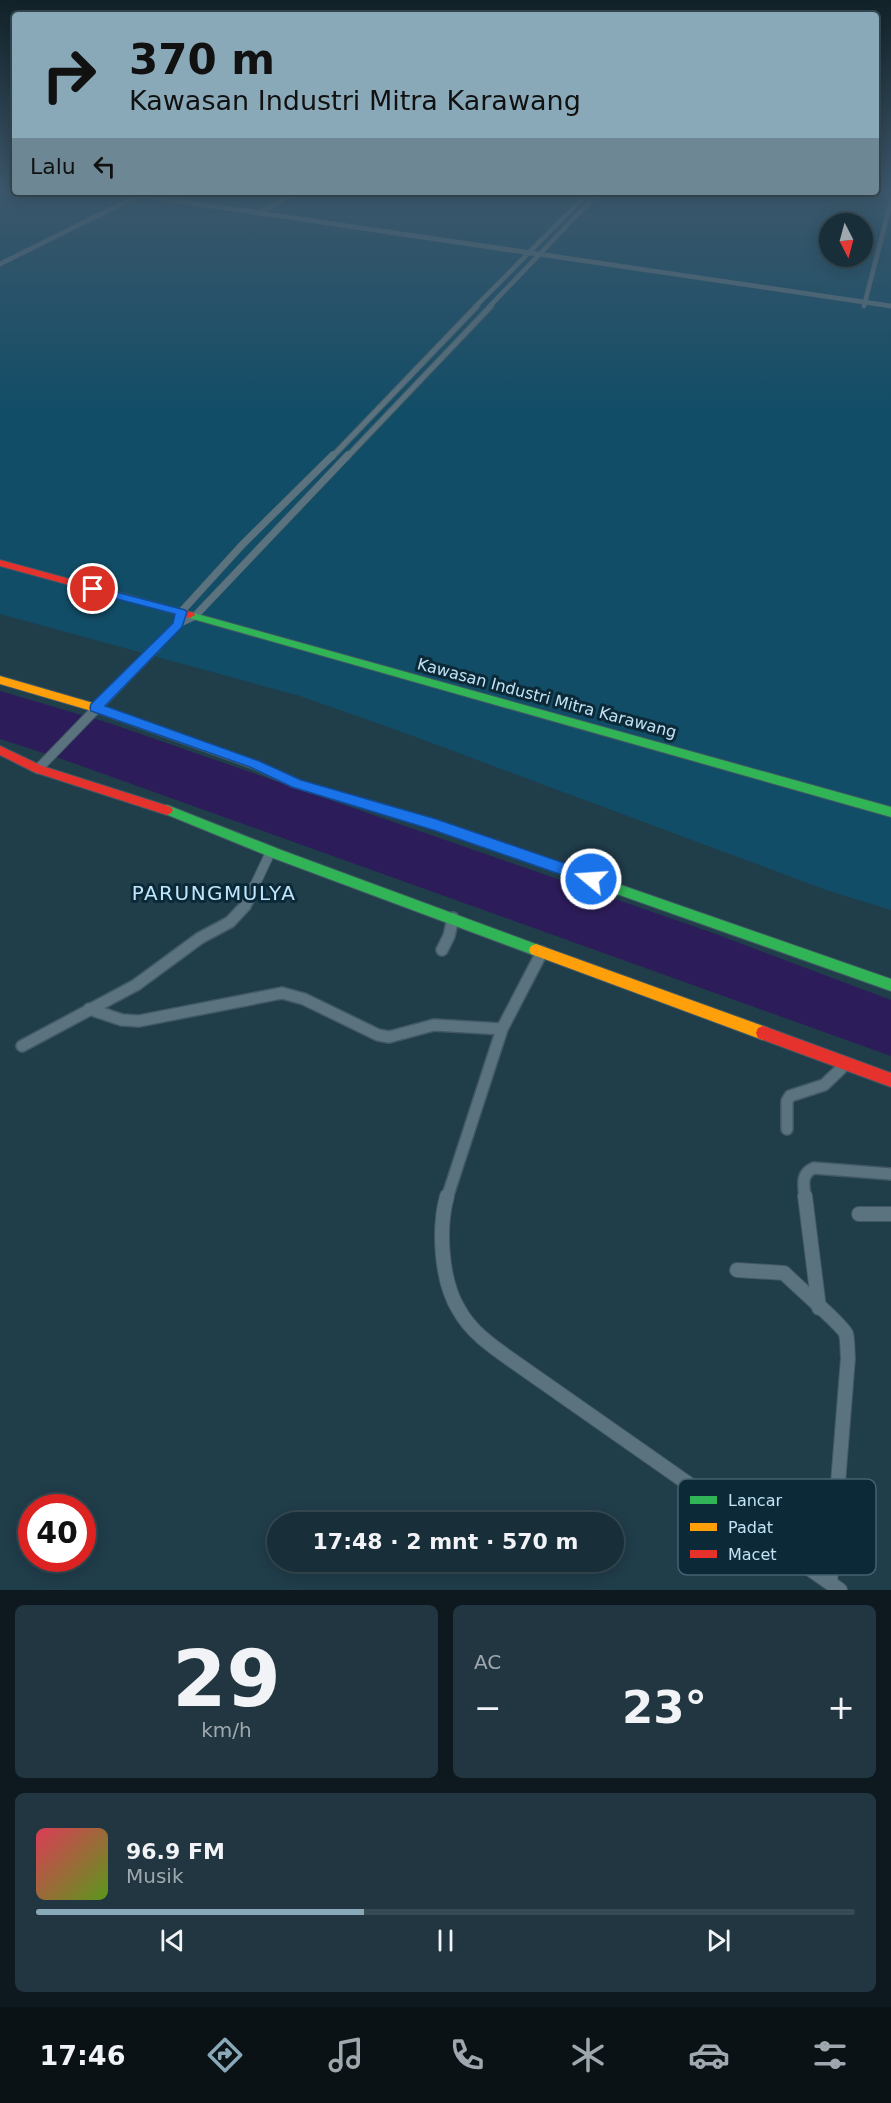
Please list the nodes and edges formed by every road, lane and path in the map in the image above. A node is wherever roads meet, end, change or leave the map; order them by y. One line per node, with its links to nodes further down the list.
1 (519, 263): 9 (street)
2 (532, 263): 8 (street)
3 (588, 263): 5 (street)
4 (875, 263): 5 (street)
5 (865, 304): 6 (street)
6 (891, 308)
7 (0, 563): 9 (street, Kawasan Industri Mitra Karawang)
8 (195, 616): 9 (street, Kawasan Industri Mitra Karawang); 14 (street, Kawasan Industri Mitra Karawang)
9 (180, 618): 11 (street)
10 (0, 680): 11 (street)
11 (93, 710): 13 (street); 19 (street)
12 (0, 750): 13 (street)
13 (38, 769): 15 (street)
14 (891, 812)
15 (271, 851): 16 (street); 20 (street)
16 (453, 918): 17 (street); 18 (street)
17 (442, 950)
18 (542, 952): 21 (street); 23 (street)
19 (891, 985)
20 (89, 1009): 21 (street); 22 (street)
21 (502, 1029): 31 (street)
22 (22, 1046)
23 (846, 1064): 24 (street); 25 (street)
24 (891, 1080)
25 (787, 1129)
26 (891, 1174): 30 (street)
27 (859, 1214): 28 (street)
28 (891, 1214)
29 (737, 1270): 30 (street)
30 (819, 1308): 32 (street)
31 (682, 1479)
32 (841, 1479)
33 (819, 1575): 34 (street)
34 (835, 1586)

